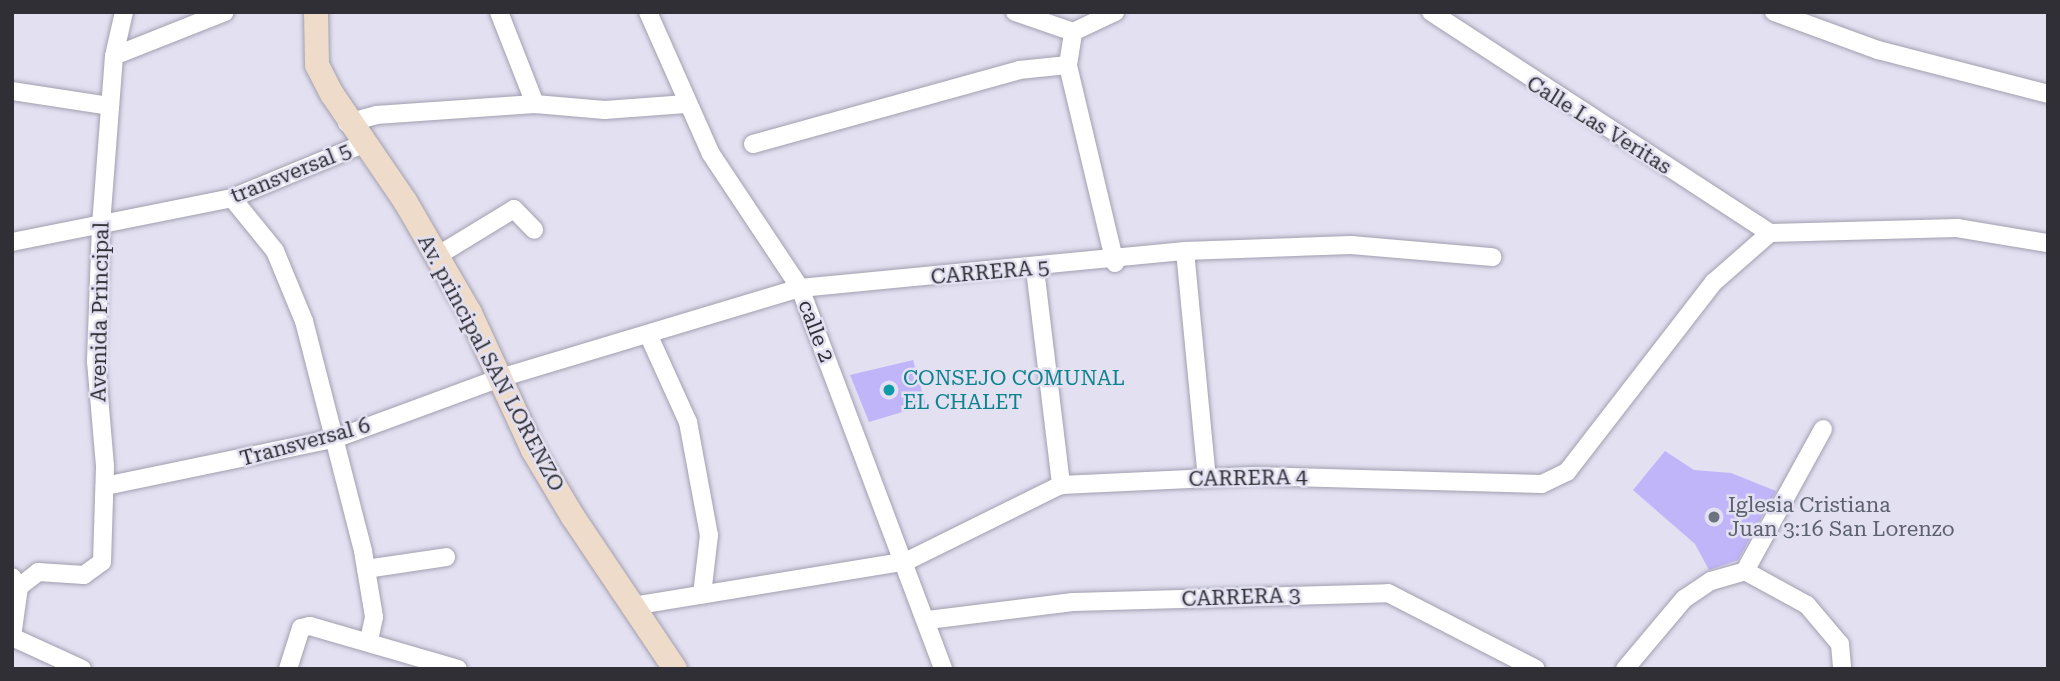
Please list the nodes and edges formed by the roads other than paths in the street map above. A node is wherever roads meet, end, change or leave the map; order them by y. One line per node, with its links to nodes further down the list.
1 (124, 12): 11 (street, Avenida Principal)
2 (225, 12): 11 (street)
3 (316, 12): 18 (main road, Av. principal SAN LORENZO)
4 (499, 12): 15 (street)
5 (648, 12): 16 (street, calle 2)
6 (1015, 12): 10 (street)
7 (1115, 12): 10 (street)
8 (1431, 12): 24 (street, Calle Las Veritas)
9 (1774, 12): 14 (street)
10 (1073, 32): 12 (street)
11 (114, 57): 17 (street, Avenida Principal)
12 (1069, 65): 20 (street); 30 (street)
13 (12, 91): 17 (street)
14 (2048, 94)
15 (535, 104): 16 (street); 18 (street)
16 (685, 104): 32 (street, calle 2)
17 (110, 106): 22 (street, Avenida Principal)
18 (347, 123): 19 (main road, Av. principal SAN LORENZO)
19 (363, 144): 21 (street, transversal 5); 28 (main road, Av. principal SAN LORENZO)
20 (753, 144)
21 (232, 198): 22 (street, transversal 5); 36 (street)
22 (101, 225): 25 (street, transversal 5); 39 (street, Avenida Principal)
23 (534, 230): 28 (street)
24 (1770, 233): 26 (street); 37 (street, CARRERA 4)
25 (12, 242)
26 (2048, 243)
27 (1185, 251): 29 (street, CARRERA 5); 31 (street, CARRERA 5); 37 (street)
28 (437, 256): 34 (main road, Av. principal SAN LORENZO)
29 (1492, 257)
30 (1115, 263)
31 (1035, 269): 32 (street, CARRERA 5); 38 (street)
32 (800, 288): 33 (street, CARRERA 5); 41 (street, calle 2)
33 (648, 334): 34 (street, CARRERA 5); 45 (street)
34 (500, 378): 36 (street, Transversal 6); 46 (main road, Av. principal SAN LORENZO)
35 (1823, 429): 43 (street)
36 (337, 438): 39 (street, Transversal 6); 42 (street)
37 (1207, 478): 38 (street, CARRERA 4)
38 (1061, 485): 41 (street, CARRERA 4)
39 (105, 486): 44 (street, Avenida Principal)
40 (446, 557): 42 (street)
41 (906, 561): 45 (street, CARRERA 4); 47 (street, calle 2)
42 (366, 569): 49 (street)
43 (1745, 571): 56 (street); 57 (street)
44 (16, 582): 48 (street)
45 (702, 595): 46 (street, CARRERA 4)
46 (633, 606): 53 (main road, Av. principal SAN LORENZO)
47 (928, 620): 54 (street, calle 2); 55 (street, CARRERA 3)
48 (12, 637): 50 (street)
49 (369, 640): 51 (street); 52 (street)
50 (82, 669)
51 (289, 669)
52 (457, 669)
53 (675, 669)
54 (943, 669)
55 (1536, 669)
56 (1625, 669)
57 (1842, 669)

